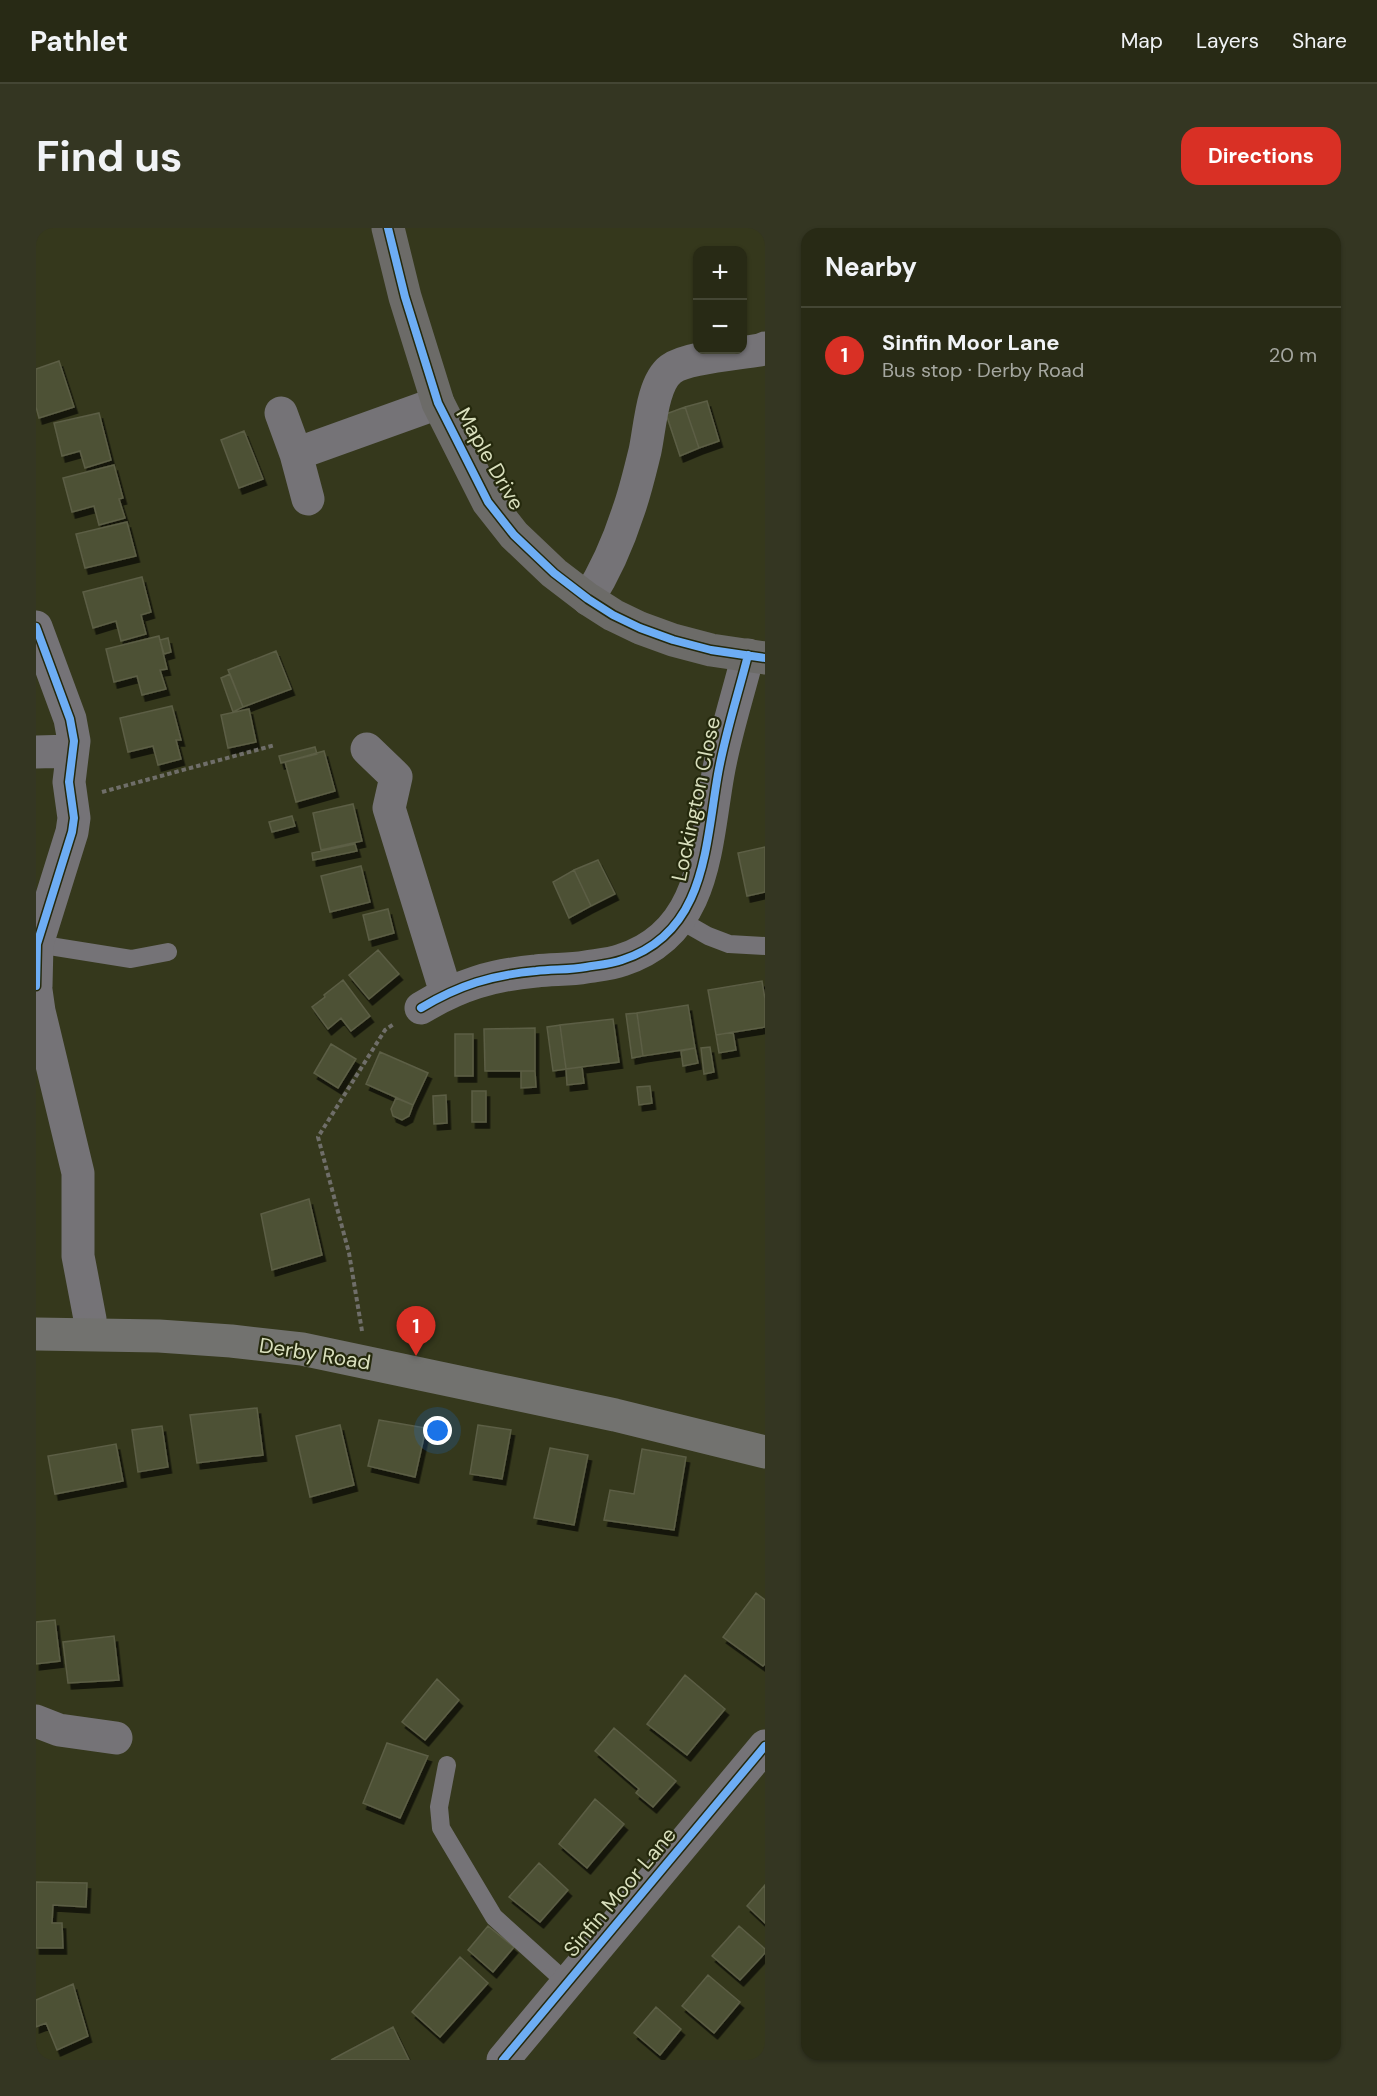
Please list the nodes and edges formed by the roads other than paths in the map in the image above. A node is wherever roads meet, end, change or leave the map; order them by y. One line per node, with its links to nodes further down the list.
1 (388, 228): 3 (street, Maple Drive)
2 (765, 348): 7 (street)
3 (438, 403): 5 (street); 7 (street, Maple Drive)
4 (281, 413): 5 (street)
5 (296, 454): 6 (street)
6 (308, 499)
7 (588, 599): 9 (street, Maple Drive)
8 (36, 627): 11 (street)
9 (756, 657): 13 (street, Lockington Close)
10 (367, 749): 13 (street, Lockington Close)
11 (72, 751): 12 (street); 14 (street)
12 (36, 752)
13 (680, 920): 15 (lane)
14 (38, 944): 16 (lane); 17 (street)
15 (765, 946)
16 (168, 951)
17 (36, 988): 19 (street)
18 (36, 1334): 19 (main road, Derby Road)
19 (89, 1334): 20 (main road, Derby Road)
20 (765, 1452)
21 (36, 1720): 22 (street)
22 (116, 1738)
23 (765, 1746): 25 (street, Sinfin Moor Lane)
24 (447, 1765): 25 (lane)
25 (567, 1983): 26 (street, Sinfin Moor Lane)
26 (503, 2060)

